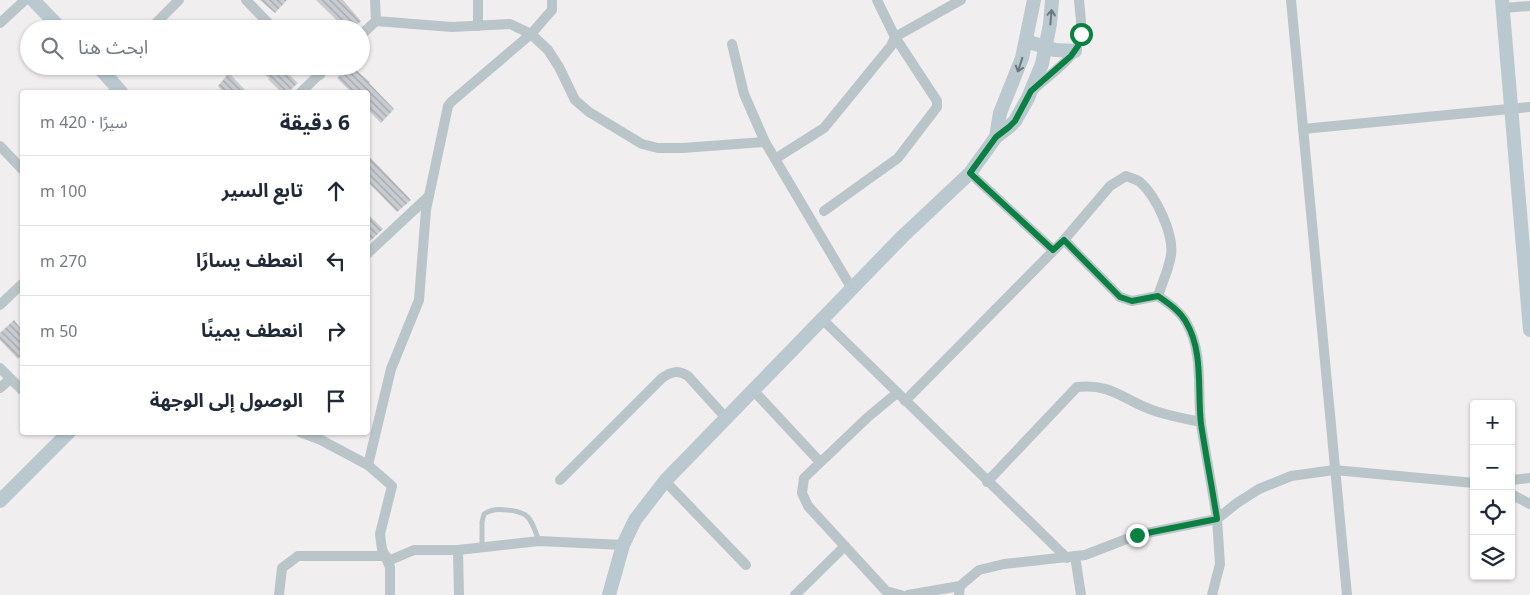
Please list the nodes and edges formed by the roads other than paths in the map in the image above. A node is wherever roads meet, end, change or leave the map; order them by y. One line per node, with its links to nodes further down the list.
1 (25, 0): 20 (street)
2 (33, 0): 16 (street)
3 (179, 0): 17 (street)
4 (246, 0): 18 (street)
5 (375, 0): 19 (street)
6 (478, 0): 21 (street)
7 (552, 0): 23 (street)
8 (877, 0): 24 (street)
9 (961, 0): 24 (street)
10 (1034, 0): 25 (street)
11 (1052, 0): 27 (street, one-way to 11)
12 (1080, 0): 28 (street)
13 (1291, 0): 36 (street)
14 (1502, 4): 15 (street); 35 (street)
15 (1530, 6)
16 (53, 20)
17 (159, 20)
18 (265, 20)
19 (376, 21): 21 (street); 22 (street)
20 (0, 23)
21 (478, 26): 23 (street)
22 (370, 27)
23 (531, 34): 38 (street); 43 (street)
24 (895, 37): 40 (street); 44 (street)
25 (1026, 41): 27 (street); 37 (street, one-way to 37)
26 (732, 44): 38 (street)
27 (1045, 47): 28 (street); 33 (street)
28 (1075, 51): 33 (street)
29 (109, 75): 31 (street)
30 (320, 75): 32 (street)
31 (120, 90)
32 (303, 90)
33 (1031, 91): 37 (street)
34 (1530, 107): 35 (street)
35 (1510, 109): 36 (street); 53 (street)
36 (1303, 129): 67 (street)
37 (996, 137): 42 (street)
38 (765, 142): 40 (street)
39 (0, 146): 41 (street)
40 (775, 160): 49 (street)
41 (20, 167)
42 (970, 173): 46 (street); 49 (street)
43 (429, 195): 47 (street); 66 (street)
44 (824, 212)
45 (1064, 240): 46 (street); 50 (street); 50 (street)
46 (1053, 250): 60 (street)
47 (370, 251)
48 (20, 286): 51 (street)
49 (852, 289): 52 (street)
50 (1158, 296): 62 (street)
51 (0, 305)
52 (822, 320): 58 (street); 59 (street)
53 (1530, 330)
54 (0, 368): 55 (street)
55 (10, 379): 56 (street); 57 (street)
56 (0, 388)
57 (20, 388)
58 (753, 390): 61 (street); 65 (street)
59 (897, 393): 60 (street); 65 (street)
60 (905, 401): 72 (street)
61 (726, 418): 69 (street); 71 (street)
62 (1201, 422): 72 (street); 77 (street)
63 (66, 435): 75 (street)
64 (308, 435): 66 (street)
65 (820, 462): 81 (street)
66 (368, 466): 84 (street)
67 (1334, 470): 73 (street); 77 (street); 98 (street)
68 (1530, 478): 70 (street)
69 (560, 480)
70 (1515, 480)
71 (666, 481): 79 (street); 85 (street)
72 (987, 482): 83 (street)
73 (1470, 483)
74 (1515, 496): 76 (street)
75 (0, 500)
76 (1530, 504)
77 (1217, 519): 83 (street); 97 (street)
78 (539, 541): 79 (street); 80 (street); 80 (lane)
79 (623, 545): 86 (street)
80 (482, 546): 82 (street)
81 (845, 546): 93 (street); 94 (street)
82 (458, 550): 84 (street); 90 (street)
83 (1071, 557): 87 (street); 96 (street)
84 (387, 558): 88 (street); 89 (street)
85 (746, 565)
86 (614, 579): 91 (street); 92 (street)
87 (960, 590): 95 (street)
88 (279, 595)
89 (390, 595)
90 (458, 595)
91 (609, 595)
92 (614, 595)
93 (796, 595)
94 (900, 595)
95 (908, 595)
96 (1081, 595)
97 (1212, 595)
98 (1347, 595)

